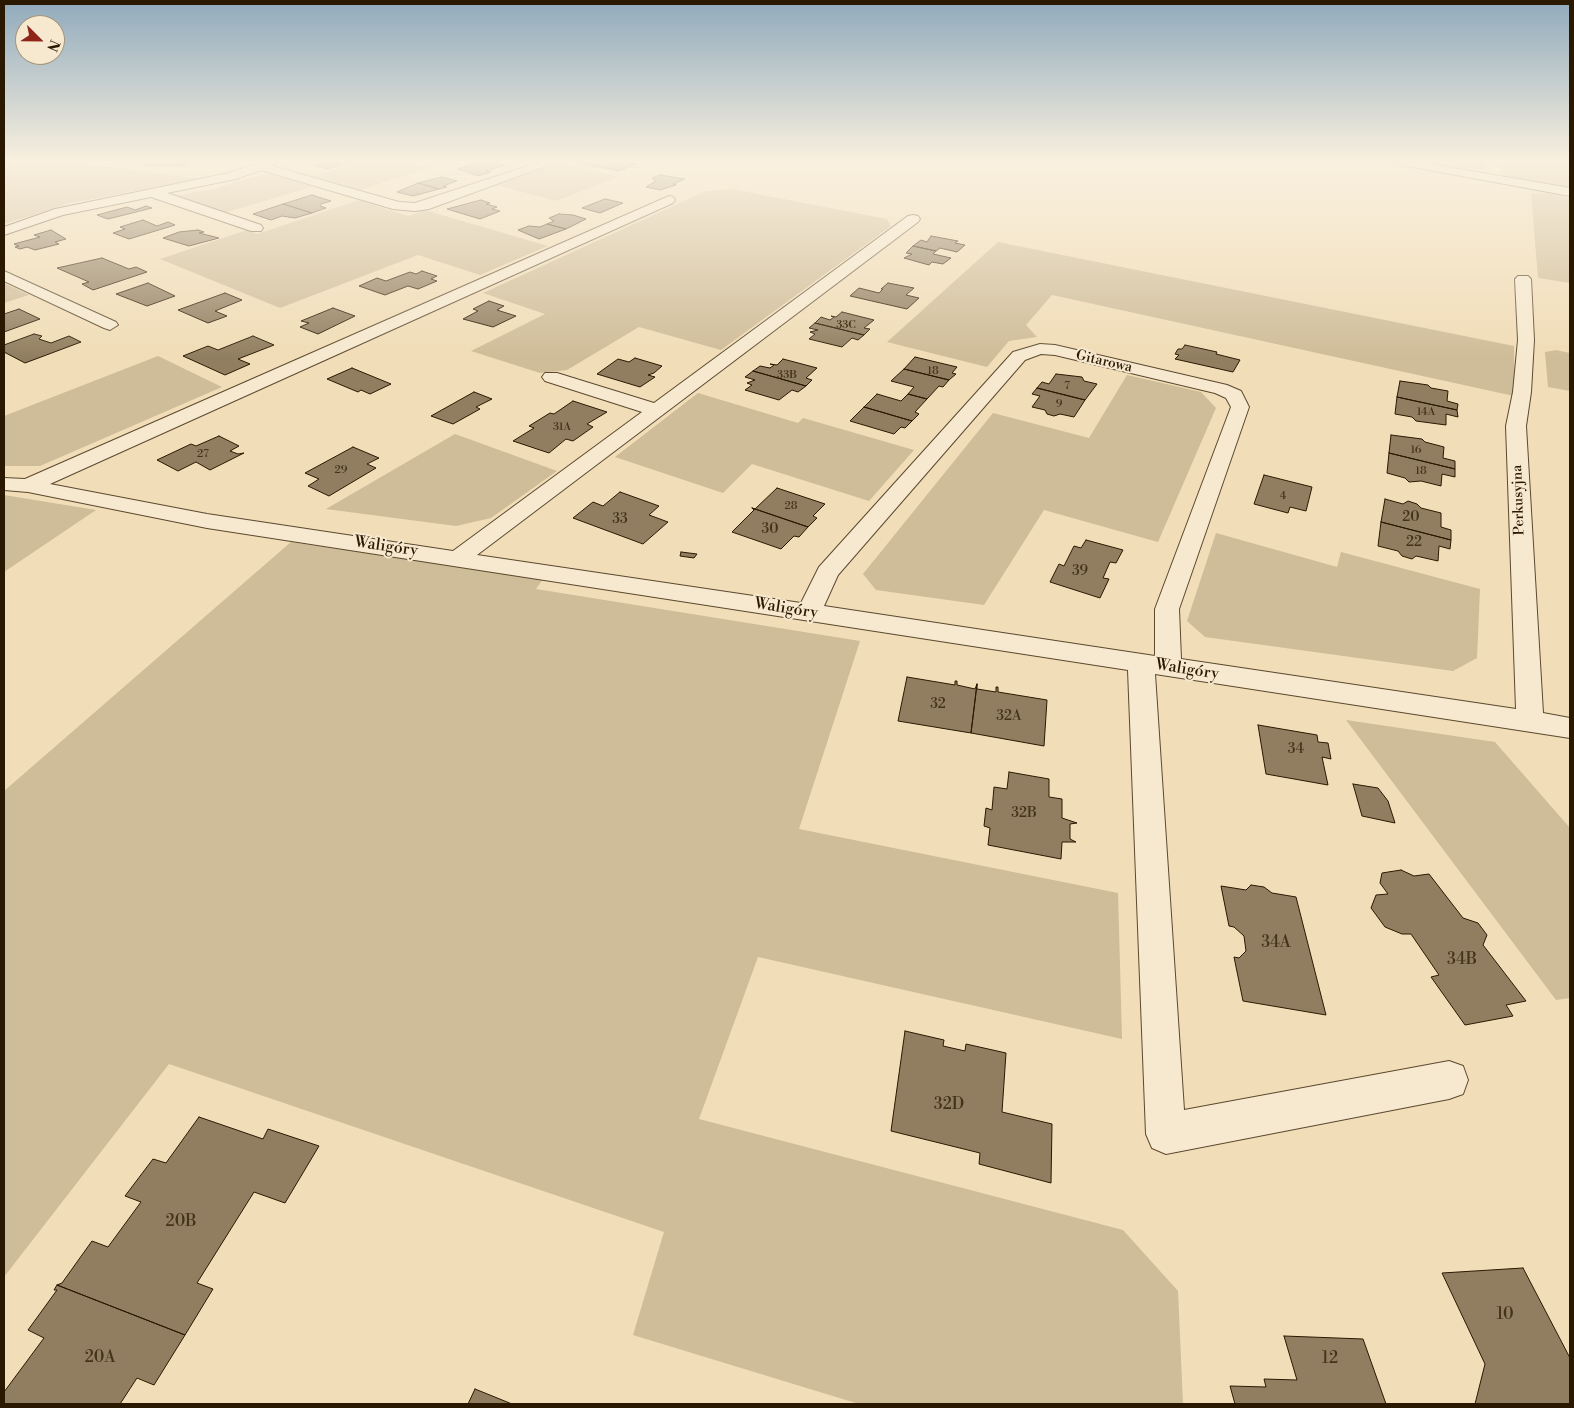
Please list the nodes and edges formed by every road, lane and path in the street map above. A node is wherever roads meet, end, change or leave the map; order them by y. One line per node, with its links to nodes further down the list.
1 (17, 227): 6 (street)
2 (252, 227): 5 (street)
3 (608, 227): 12 (street)
4 (903, 227): 11 (street)
5 (256, 228)
6 (4, 231)
7 (4, 275): 9 (street)
8 (1522, 279): 16 (street, Perkusyjna)
9 (110, 325)
10 (551, 378): 11 (street)
11 (656, 410): 13 (street)
12 (16, 485): 13 (street, Waligóry)
13 (458, 558): 14 (street, Waligóry)
14 (809, 612): 15 (street, Waligóry); 15 (street, Gitarowa)
15 (1154, 665): 16 (street, Waligóry); 18 (street, Gitarowa)
16 (1530, 722): 17 (street, Waligóry)
17 (1570, 728)
18 (1449, 1080)

